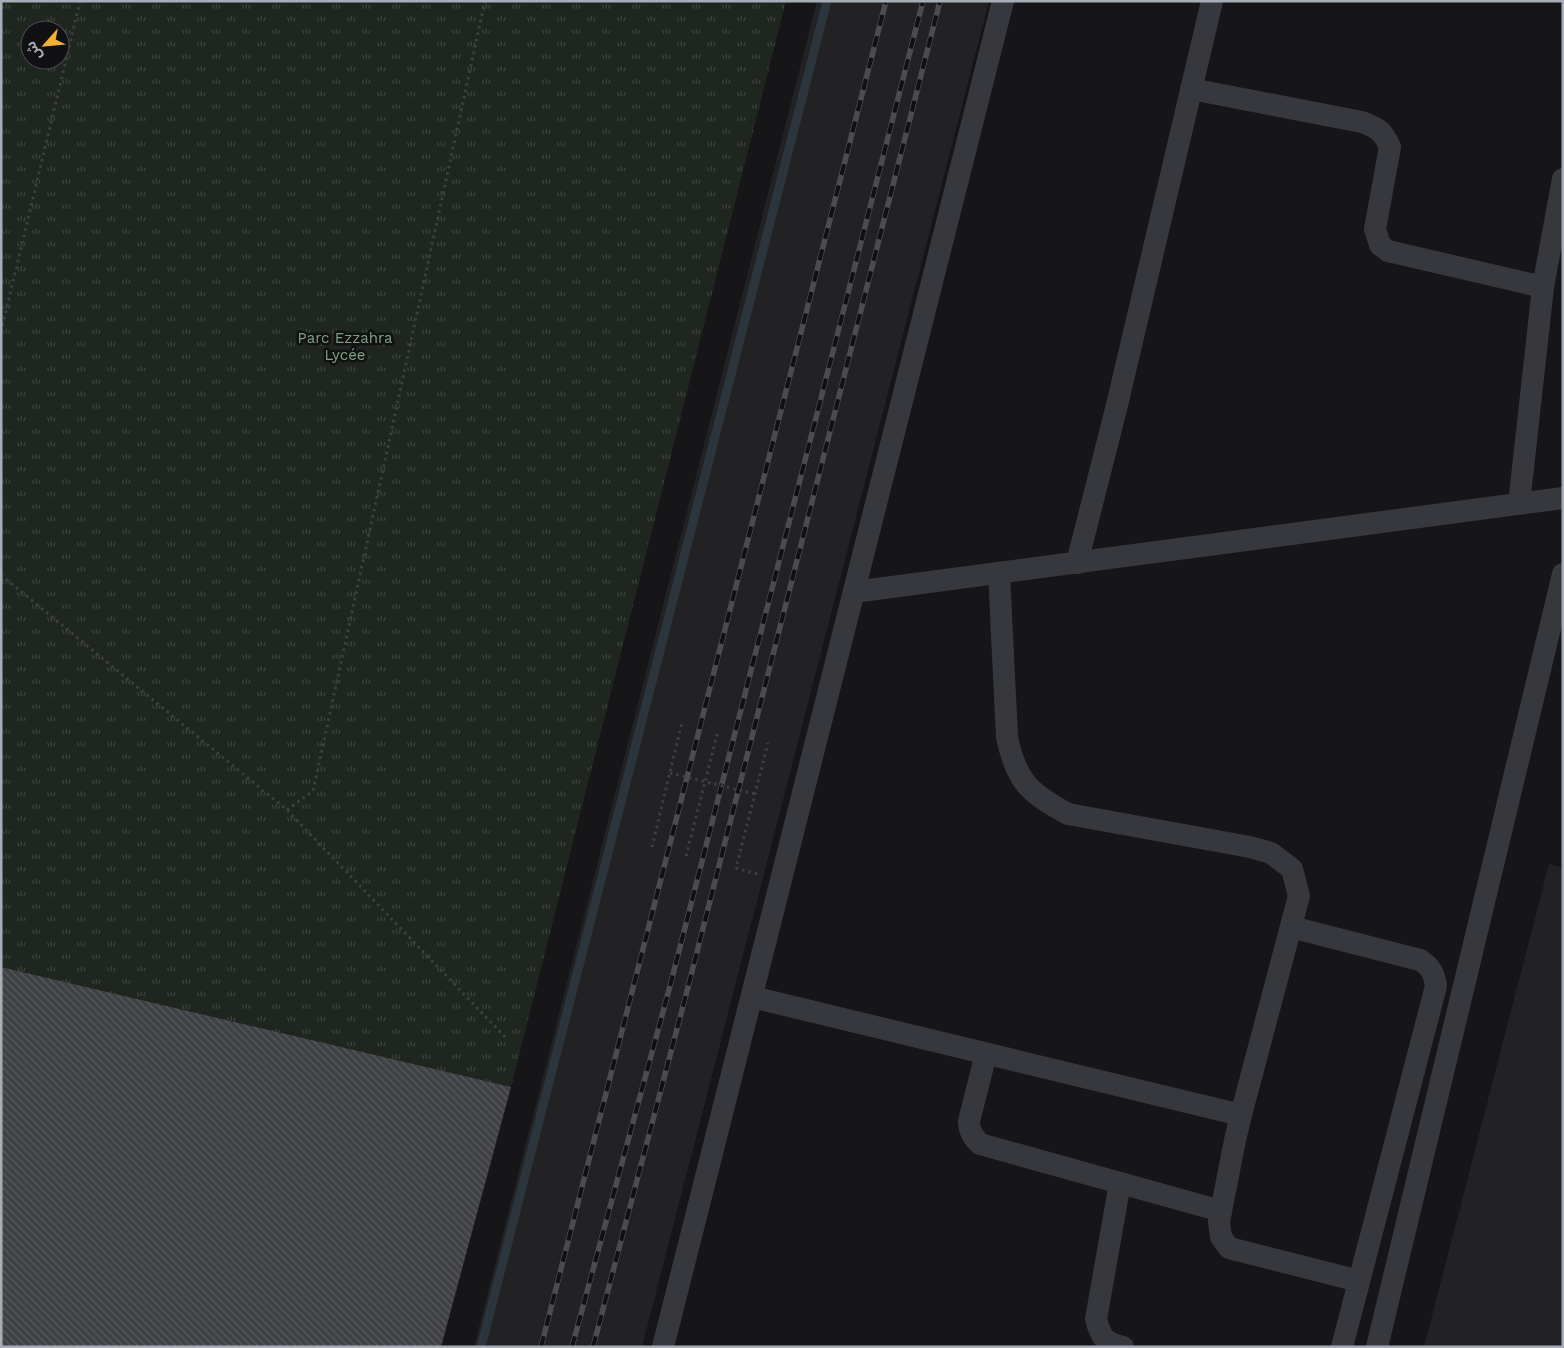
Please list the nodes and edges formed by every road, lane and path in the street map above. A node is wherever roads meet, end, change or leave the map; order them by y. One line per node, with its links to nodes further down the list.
1 (80, 1): 9 (path)
2 (485, 1): 23 (path)
3 (1003, 1): 16 (street)
4 (1212, 1): 5 (street)
5 (1191, 89): 8 (street); 12 (street)
6 (1563, 179): 7 (street)
7 (1558, 229): 8 (street)
8 (1543, 287): 11 (street)
9 (1, 332)
10 (1563, 498): 11 (street)
11 (1519, 504): 12 (street)
12 (1077, 563): 13 (street)
13 (999, 573): 16 (street); 27 (street)
14 (1563, 574): 38 (street)
15 (1, 575): 23 (path)
16 (854, 592): 28 (street)
17 (682, 722): 20 (path)
18 (718, 731): 21 (path)
19 (768, 743): 22 (path)
20 (670, 773): 21 (path, bridge); 24 (path)
21 (705, 781): 22 (path, bridge); 25 (path)
22 (755, 794): 26 (path)
23 (287, 810): 29 (path)
24 (652, 847)
25 (686, 856)
26 (736, 868)
27 (1290, 927): 31 (street); 34 (street)
28 (752, 997): 30 (street); 35 (street)
29 (506, 1038)
30 (986, 1054): 31 (street); 32 (street)
31 (1241, 1116): 33 (street)
32 (1120, 1183): 33 (street); 36 (street)
33 (1221, 1211): 34 (street)
34 (1359, 1281): 37 (street)
35 (663, 1347)
36 (1124, 1347)
37 (1342, 1347)
38 (1377, 1347)

